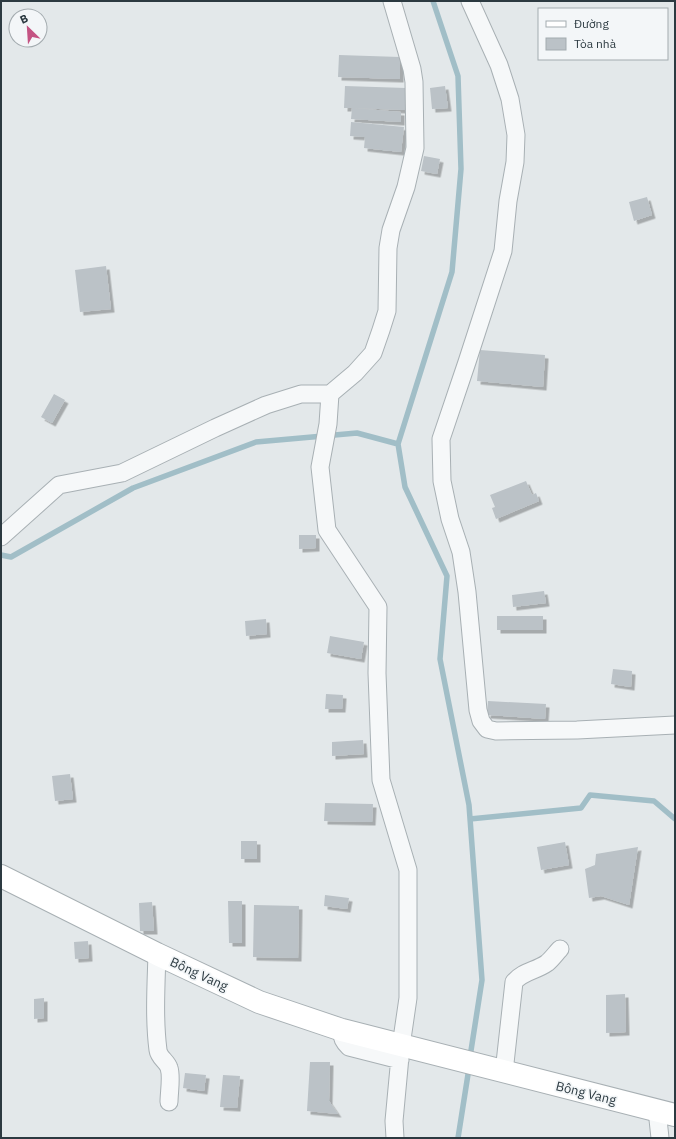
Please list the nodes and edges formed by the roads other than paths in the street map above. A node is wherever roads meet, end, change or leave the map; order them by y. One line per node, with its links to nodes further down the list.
1 (392, 1): 3 (street)
2 (470, 1): 5 (street)
3 (330, 394): 4 (street); 9 (street)
4 (1, 537)
5 (675, 725)
6 (1, 876): 8 (street, Bông Vang)
7 (560, 949): 10 (street)
8 (157, 954): 9 (street, Bông Vang); 11 (street)
9 (403, 1051): 10 (street, Bông Vang); 13 (street)
10 (501, 1071): 12 (street, Bông Vang)
11 (169, 1102)
12 (666, 1112): 14 (street)
13 (395, 1138)
14 (660, 1138)

